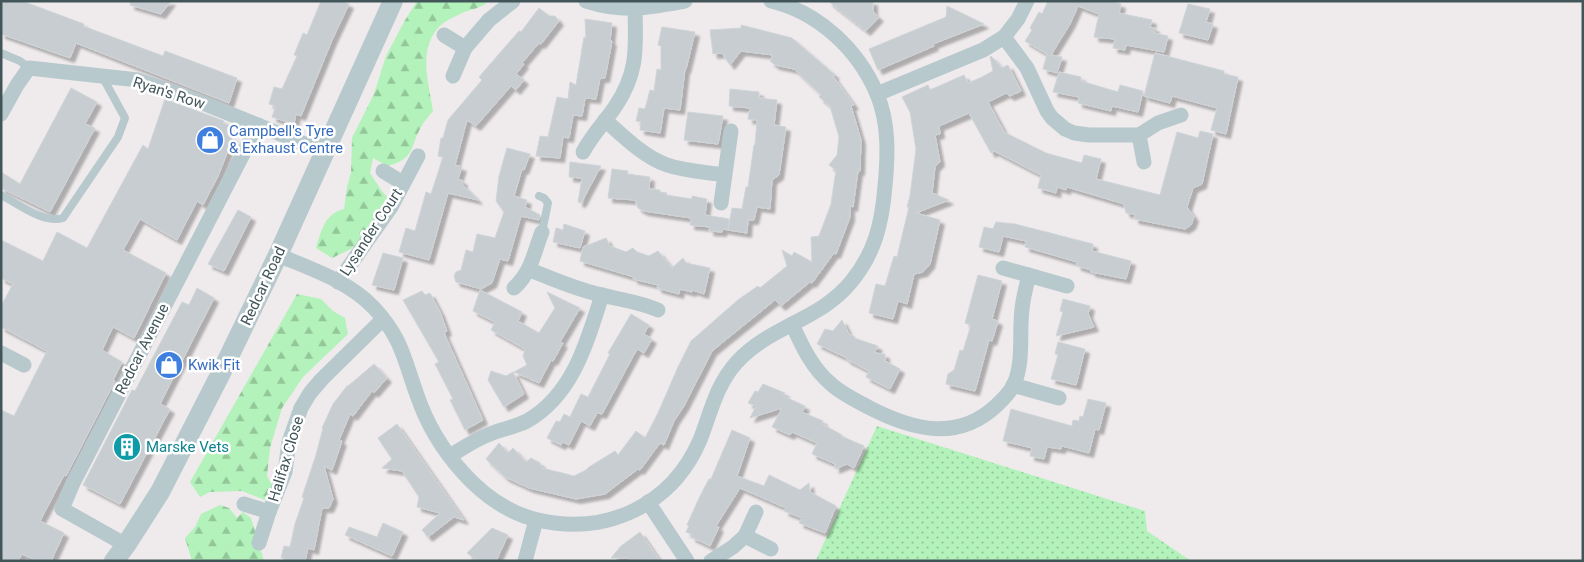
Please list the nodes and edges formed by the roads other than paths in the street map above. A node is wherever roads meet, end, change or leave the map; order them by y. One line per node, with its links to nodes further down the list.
1 (513, 1): 10 (street)
2 (586, 1): 7 (street)
3 (685, 1): 7 (street)
4 (771, 1): 15 (street)
5 (1027, 1): 9 (street)
6 (387, 3): 22 (street, Redcar Road)
7 (635, 10): 18 (street)
8 (444, 35): 10 (street)
9 (1004, 37): 15 (street); 21 (street)
10 (465, 48): 14 (street)
11 (1, 52): 12 (lane)
12 (29, 68): 13 (street, Ryan's Row); 16 (street)
13 (102, 76): 19 (street, Ryan's Row); 29 (lane)
14 (453, 76)
15 (878, 94): 43 (street)
16 (1, 114)
17 (1181, 115): 21 (street)
18 (605, 120): 23 (street); 27 (street)
19 (258, 125): 22 (street, Ryan's Row); 56 (street, Redcar Avenue)
20 (731, 131): 27 (street)
21 (1139, 135): 25 (street)
22 (325, 152): 33 (street, Redcar Road)
23 (584, 152)
24 (418, 156): 28 (street, Lysander Court)
25 (1144, 162)
26 (383, 171): 28 (street, Lysander Court)
27 (724, 175): 31 (street)
28 (403, 182): 37 (street, Lysander Court)
29 (1, 195)
30 (539, 196): 32 (lane)
31 (721, 203)
32 (542, 232): 35 (street)
33 (278, 255): 37 (street); 56 (street, Redcar Road)
34 (1003, 268): 36 (street)
35 (530, 270): 39 (street); 40 (street)
36 (1029, 276): 38 (street); 46 (street)
37 (338, 282): 42 (street)
38 (1067, 286)
39 (514, 288)
40 (602, 295): 41 (street); 48 (street)
41 (658, 310)
42 (383, 319): 48 (street); 51 (street, Halifax Close)
43 (792, 324): 46 (street); 49 (street)
44 (1, 353): 45 (street)
45 (24, 365)
46 (1013, 385): 47 (street)
47 (1059, 398)
48 (450, 456): 53 (street)
49 (648, 502): 53 (street); 60 (street)
50 (244, 504): 51 (street, Halifax Close)
51 (269, 512): 55 (street, Halifax Close)
52 (756, 512): 54 (street)
53 (536, 520): 59 (street)
54 (746, 536): 57 (street); 61 (street)
55 (259, 543)
56 (126, 545): 58 (street, Redcar Road)
57 (771, 549)
58 (114, 561)
59 (525, 561)
60 (687, 561)
61 (711, 561)

